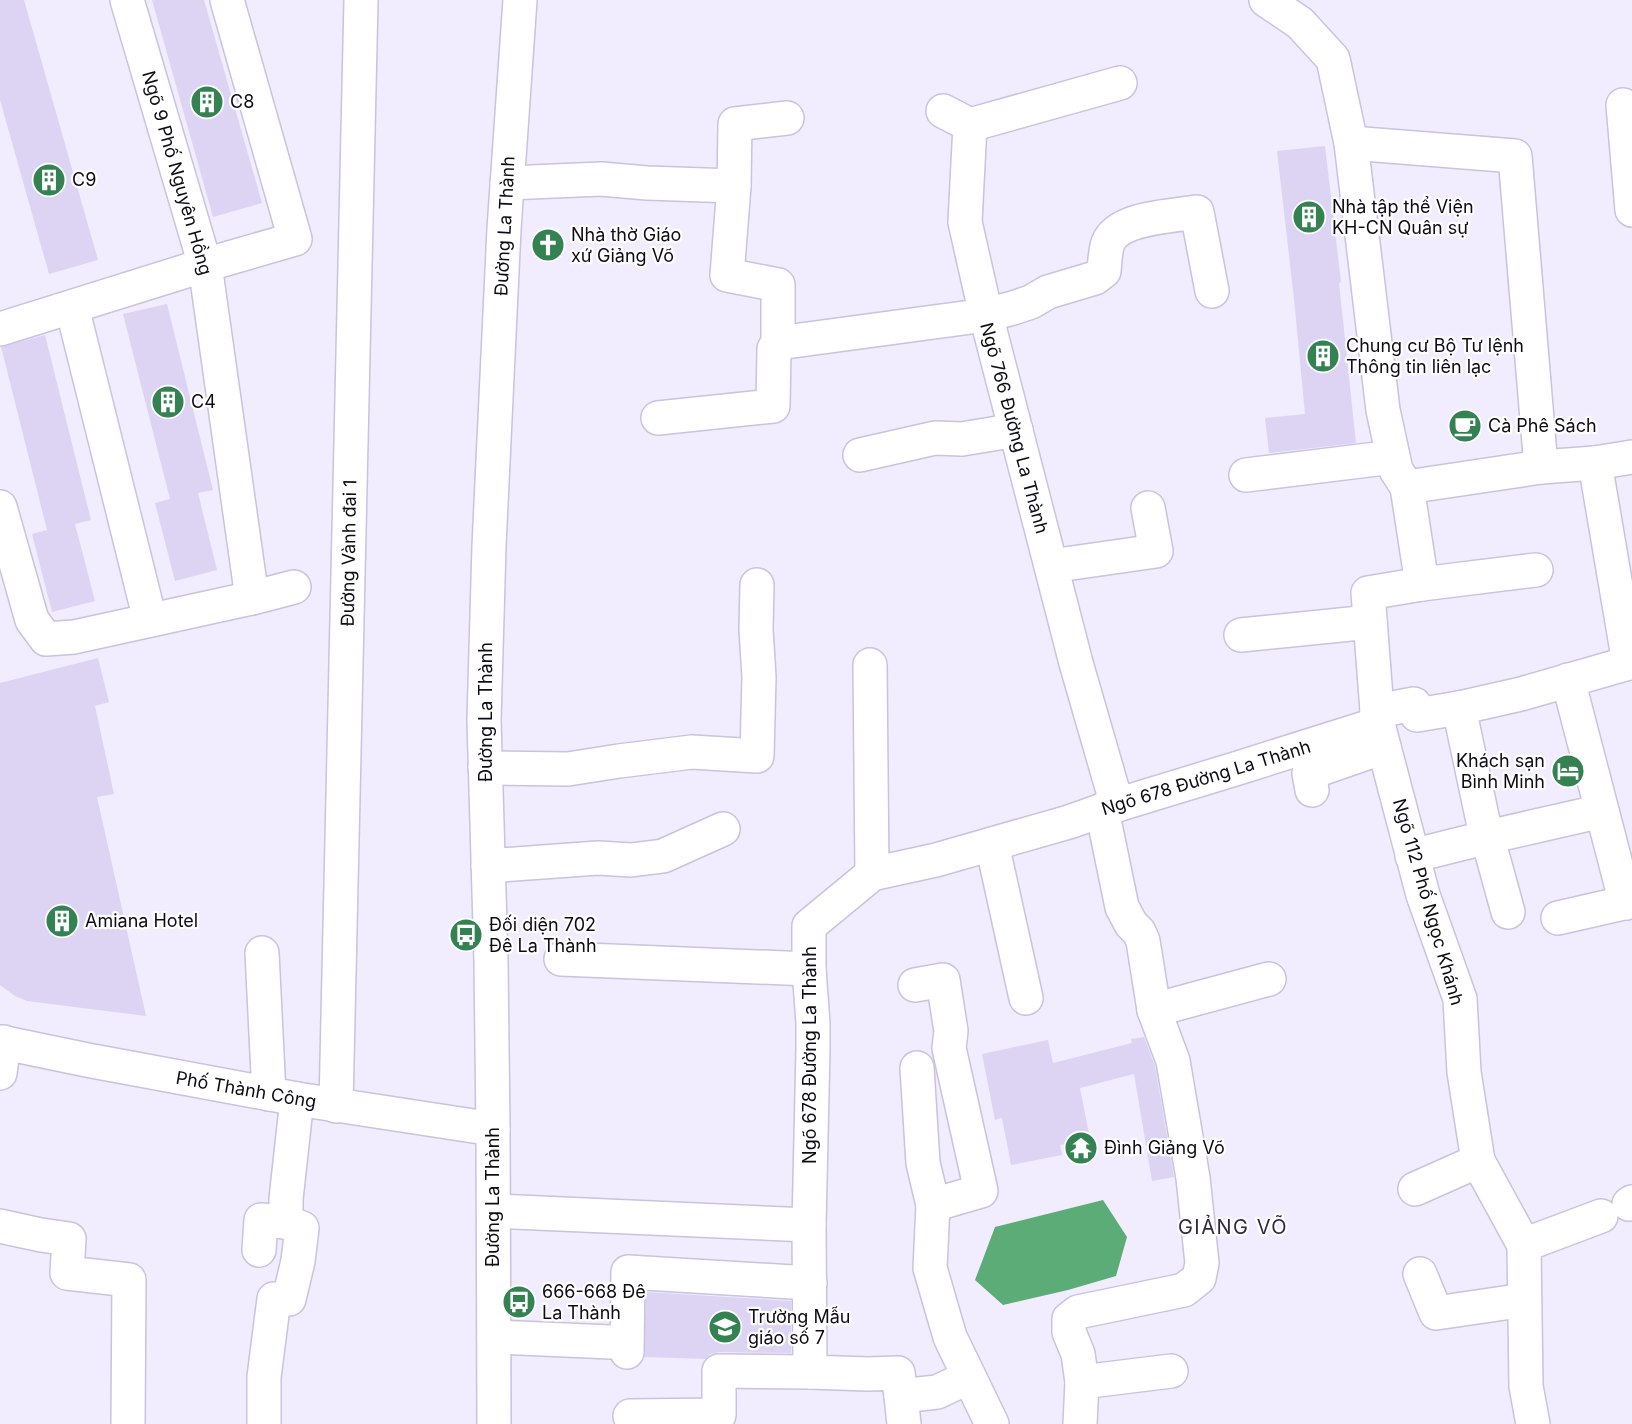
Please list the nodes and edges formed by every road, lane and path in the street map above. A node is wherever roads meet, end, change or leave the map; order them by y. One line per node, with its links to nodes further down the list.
1 (127, 0): 13 (street, Ngõ 9 Phố Nguyên Hồng)
2 (227, 0): 13 (street)
3 (361, 0): 67 (street, Đường Vành đai 1)
4 (520, 0): 10 (street, Đường La Thành)
5 (1266, 0): 9 (street)
6 (1120, 83): 16 (street)
7 (1623, 105): 12 (street)
8 (787, 118): 11 (street)
9 (1351, 143): 22 (street); 25 (street)
10 (507, 183): 11 (street); 44 (street, Đường La Thành)
11 (734, 186): 18 (street)
12 (1632, 210)
13 (205, 265): 15 (street); 35 (street, Ngõ 9 Phố Nguyên Hồng)
14 (1212, 291): 16 (street)
15 (72, 307): 17 (street); 36 (street)
16 (986, 315): 18 (street, Ngõ 766 Đường La Thành); 20 (street, Ngõ 766 Đường La Thành)
17 (0, 329)
18 (778, 343): 19 (street)
19 (658, 418)
20 (1016, 430): 21 (street); 30 (street, Ngõ 766 Đường La Thành)
21 (860, 455)
22 (1393, 457): 26 (street); 27 (street)
23 (1632, 457): 24 (street)
24 (1595, 463): 25 (street); 39 (street)
25 (1541, 467): 27 (street)
26 (1246, 476)
27 (1407, 487): 33 (street)
28 (1148, 508): 30 (street)
29 (2, 518): 36 (street)
30 (1051, 566): 46 (street, Ngõ 766 Đường La Thành)
31 (1536, 570): 33 (street)
32 (757, 585): 44 (street)
33 (1422, 585): 37 (street, Ngõ 112 Phố Ngọc Khánh)
34 (294, 587): 35 (street)
35 (252, 598): 36 (street)
36 (150, 620)
37 (1370, 622): 38 (street); 43 (street, Ngõ 112 Phố Ngọc Khánh)
38 (1240, 635)
39 (1630, 662): 41 (street)
40 (870, 665): 53 (street)
41 (1568, 680): 42 (street); 47 (street)
42 (1459, 708): 43 (street); 49 (street)
43 (1380, 727): 45 (street); 46 (street, Ngõ 678 Đường La Thành); 51 (street, Ngõ 112 Phố Ngọc Khánh)
44 (485, 768): 52 (street, Đường La Thành)
45 (1312, 790)
46 (1110, 808): 50 (street, Ngõ 678 Đường La Thành); 63 (street, Ngõ 766 Đường La Thành)
47 (1602, 811): 49 (street); 54 (street)
48 (723, 829): 52 (street)
49 (1488, 837): 51 (street); 55 (street)
50 (992, 844): 53 (street, Ngõ 678 Đường La Thành); 62 (street)
51 (1412, 856): 69 (street, Ngõ 112 Phố Ngọc Khánh)
52 (488, 866): 68 (street, Đường La Thành)
53 (872, 874): 59 (street, Ngõ 678 Đường La Thành)
54 (1629, 902): 56 (street)
55 (1508, 912)
56 (1558, 918)
57 (262, 952): 66 (street)
58 (561, 959): 59 (street)
59 (809, 969): 75 (street, Ngõ 678 Đường La Thành)
60 (1269, 979): 63 (street)
61 (915, 985): 71 (street)
62 (1026, 998)
63 (1154, 1010): 86 (street, Ngõ 766 Đường La Thành)
64 (1, 1052): 66 (street, Phố Thành Công)
65 (917, 1068): 71 (street)
66 (283, 1097): 67 (street, Phố Thành Công); 74 (street)
67 (336, 1106): 68 (street, Phố Thành Công)
68 (493, 1129): 73 (street, Đường La Thành)
69 (1478, 1161): 70 (street); 77 (street, Ngõ 112 Phố Ngọc Khánh)
70 (1415, 1189)
71 (933, 1205): 85 (street)
72 (1621, 1207): 77 (street)
73 (494, 1211): 75 (street); 82 (street, Đường La Thành)
74 (286, 1222): 78 (street); 90 (street)
75 (809, 1225): 80 (street, Ngõ 678 Đường La Thành)
76 (0, 1226): 89 (street)
77 (1524, 1245): 81 (street, Ngõ 112 Phố Ngọc Khánh)
78 (259, 1250)
79 (1420, 1274): 81 (street)
80 (810, 1284): 82 (street); 84 (street, Ngõ 678 Đường La Thành)
81 (1524, 1300): 94 (street, Ngõ 112 Phố Ngọc Khánh)
82 (494, 1336): 91 (street, Đường La Thành)
83 (1171, 1371): 86 (street)
84 (810, 1372): 87 (street); 88 (street)
85 (969, 1377): 87 (street); 92 (street)
86 (1082, 1382): 93 (street)
87 (903, 1410)
88 (630, 1416)
89 (128, 1424)
90 (264, 1424)
91 (494, 1424)
92 (992, 1424)
93 (1080, 1424)
94 (1533, 1424)

